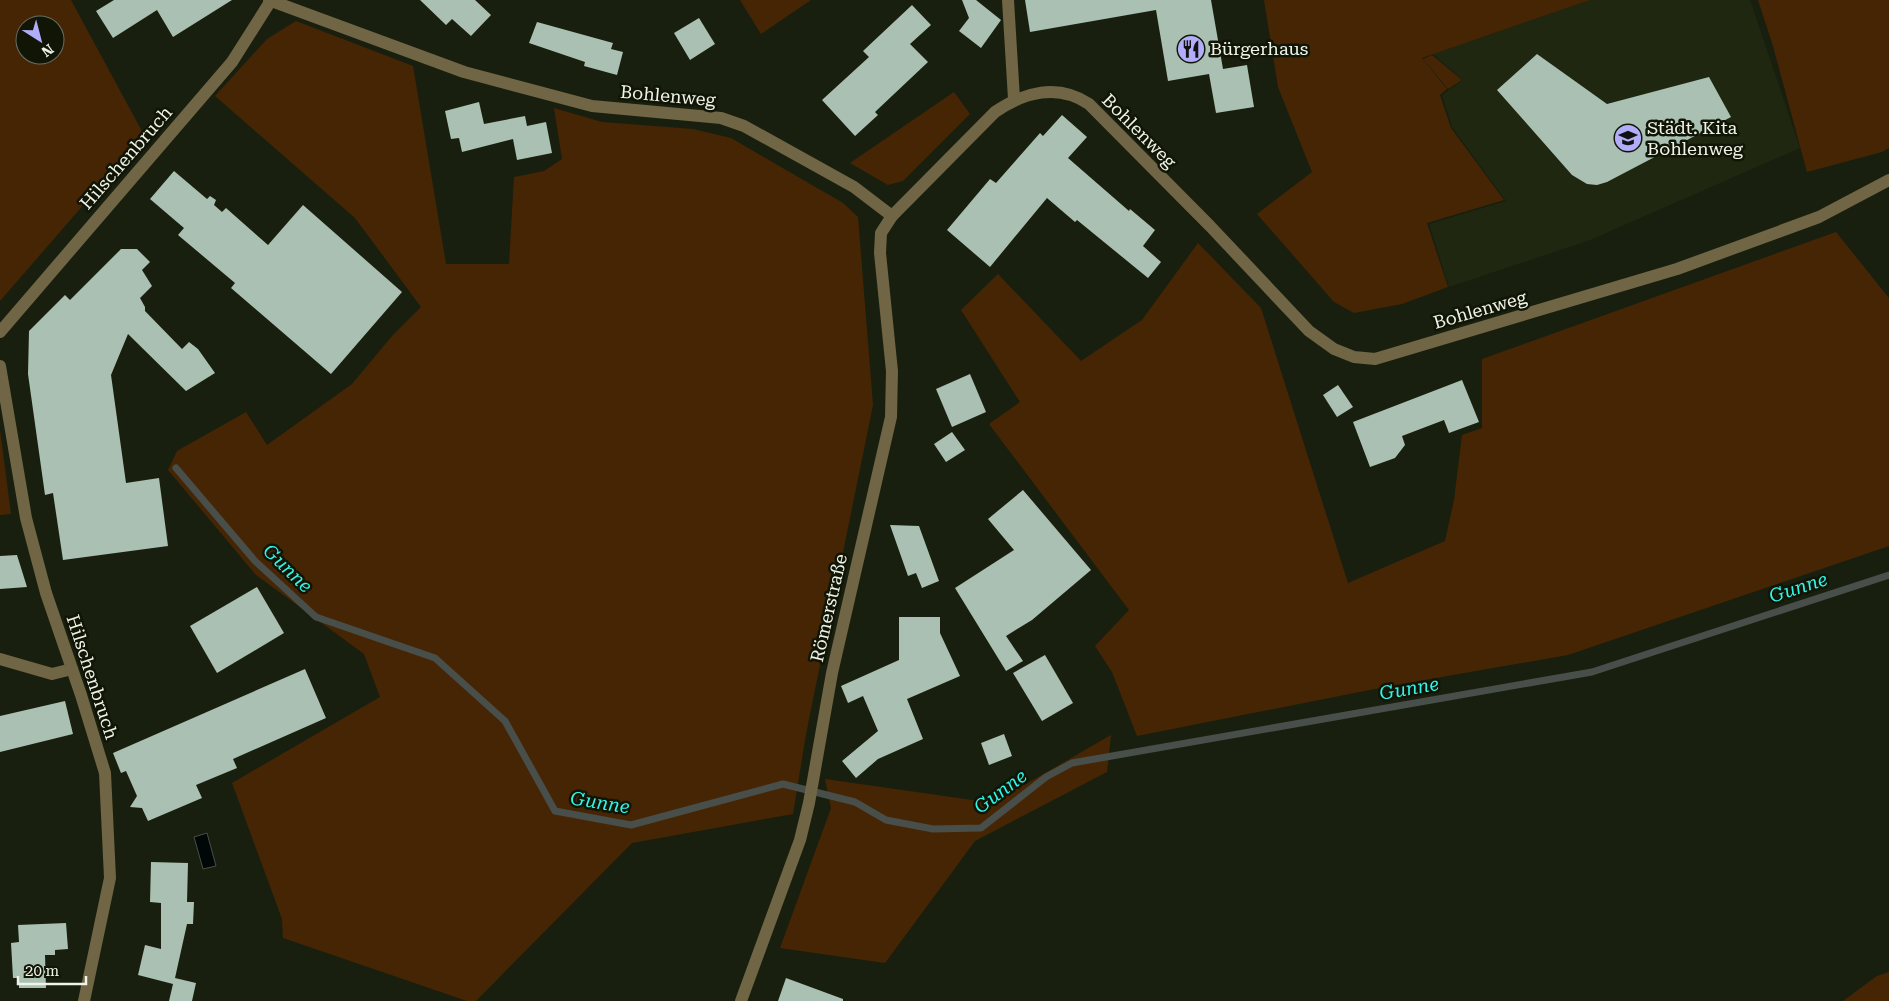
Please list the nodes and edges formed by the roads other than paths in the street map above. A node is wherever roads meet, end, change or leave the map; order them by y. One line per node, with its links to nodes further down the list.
1 (1008, 0): 3 (street)
2 (270, 1): 5 (street, Bohlenweg); 6 (street, Hilschenbruch)
3 (1014, 99): 4 (street, Bohlenweg); 5 (street, Bohlenweg)
4 (1889, 180)
5 (892, 216): 11 (street, Römerstraße)
6 (0, 332)
7 (0, 366): 9 (street, Hilschenbruch)
8 (0, 659): 9 (street)
9 (72, 669): 10 (street, Hilschenbruch)
10 (84, 1001)
11 (741, 1001)

